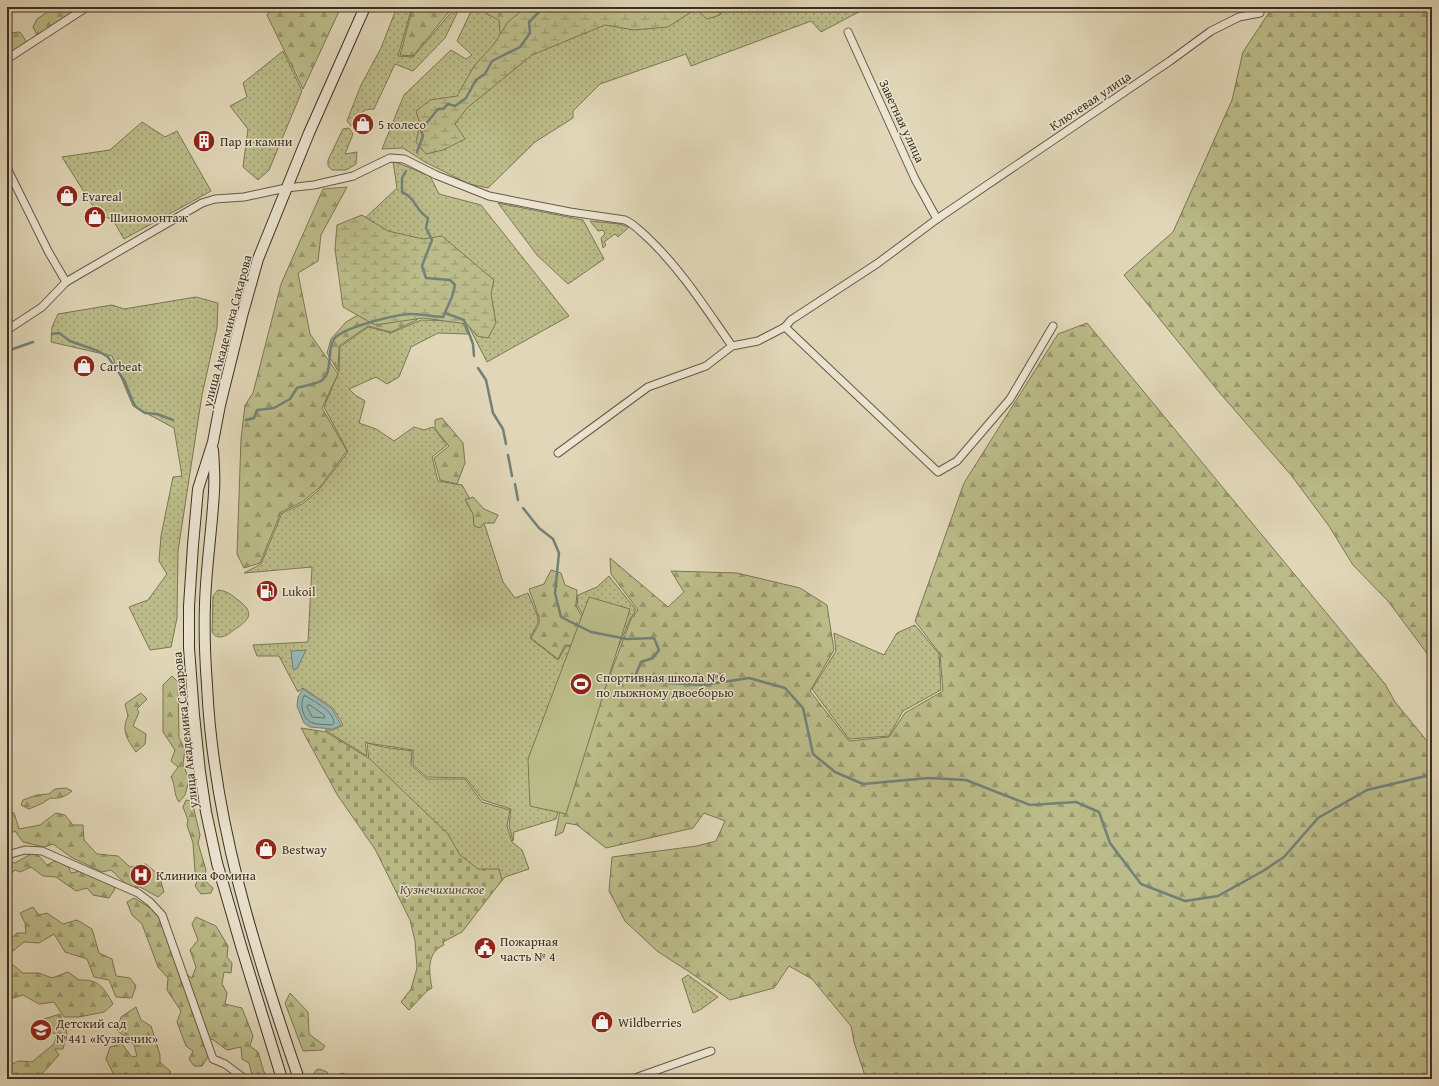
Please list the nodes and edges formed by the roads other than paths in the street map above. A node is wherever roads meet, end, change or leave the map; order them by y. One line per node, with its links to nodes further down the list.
1 (87, 7): 5 (street)
2 (364, 7): 7 (main road, улица Академика Сахарова)
3 (1260, 13): 8 (street, Ключевая улица)
4 (848, 32): 8 (street, Заветная улица)
5 (7, 59)
6 (7, 168): 9 (street)
7 (286, 188): 9 (street); 13 (street); 14 (main road, улица Академика Сахарова)
8 (936, 219): 11 (street, Ключевая улица)
9 (66, 282): 12 (street)
10 (1053, 326): 11 (street)
11 (785, 327): 13 (street, Ключевая улица)
12 (7, 330)
13 (732, 346): 15 (street)
14 (213, 442): 19 (main road, улица Академика Сахарова); 20 (main road, улица Академика Сахарова)
15 (558, 453)
16 (7, 855): 18 (street)
17 (711, 1052): 21 (street)
18 (245, 1079)
19 (282, 1079)
20 (299, 1079)
21 (632, 1079)

